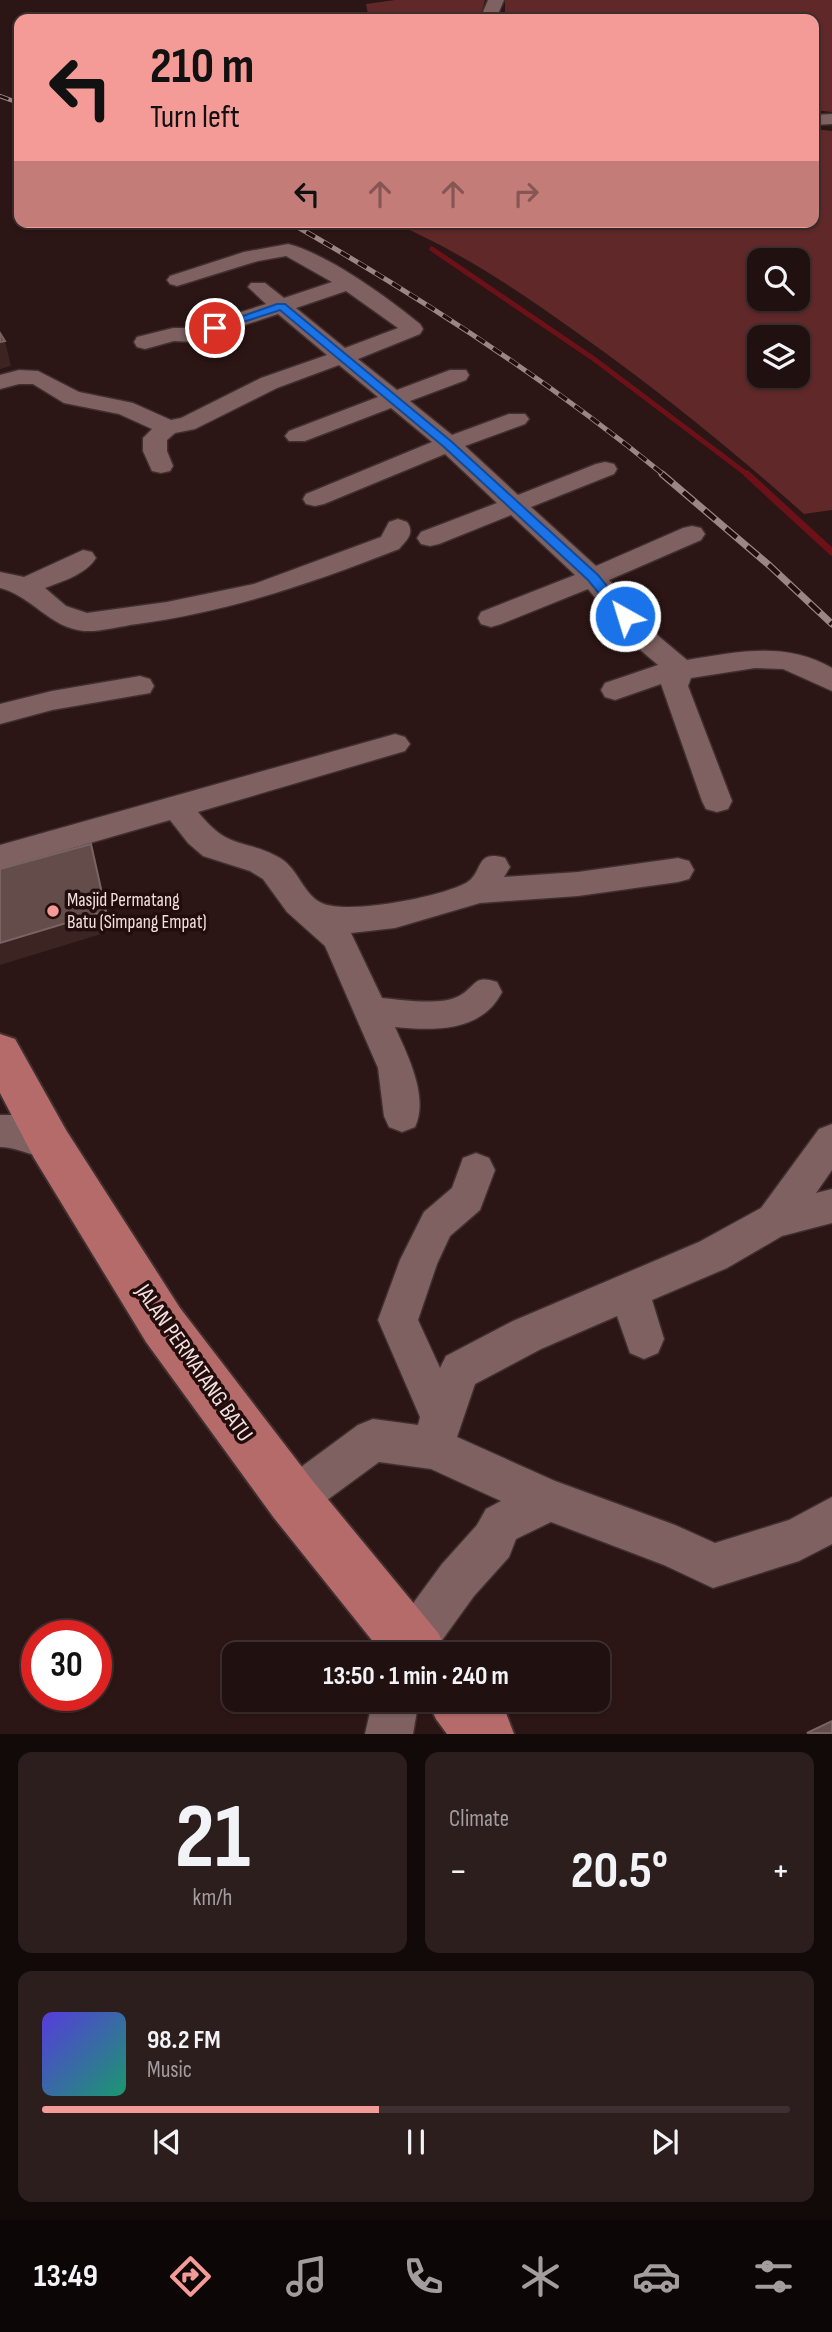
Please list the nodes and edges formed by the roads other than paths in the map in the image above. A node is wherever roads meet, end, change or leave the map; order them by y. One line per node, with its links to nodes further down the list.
1 (177, 280): 2 (street)
2 (347, 284): 4 (street); 6 (street)
3 (258, 287): 4 (street)
4 (281, 306): 5 (street); 6 (street)
5 (145, 342)
6 (343, 357): 9 (street); 11 (street)
7 (458, 375): 9 (street)
8 (0, 382): 11 (street)
9 (396, 400): 12 (street); 13 (street)
10 (517, 419): 13 (street)
11 (168, 427): 14 (street)
12 (297, 436)
13 (448, 444): 16 (street); 17 (street)
14 (161, 467)
15 (606, 469): 17 (street)
16 (315, 499)
17 (513, 504): 20 (street); 22 (street)
18 (398, 527): 24 (street)
19 (692, 534): 22 (street)
20 (430, 538)
21 (83, 558): 24 (street)
22 (593, 578): 25 (street); 26 (street)
23 (0, 580): 24 (street)
24 (26, 586)
25 (491, 618)
26 (680, 668): 27 (street); 29 (street); 32 (street)
27 (832, 681)
28 (140, 686): 30 (street)
29 (615, 690)
30 (0, 714)
31 (395, 744): 33 (street)
32 (717, 801)
33 (176, 806): 34 (street); 36 (street)
34 (0, 857)
35 (678, 870): 36 (street)
36 (310, 912): 38 (street)
37 (485, 992): 38 (street)
38 (372, 1012): 40 (street)
39 (0, 1052): 43 (main road, JALAN PERMATANG BATU)
40 (402, 1116)
41 (0, 1131): 43 (street)
42 (832, 1140): 46 (street)
43 (50, 1144): 50 (main road, JALAN PERMATANG BATU)
44 (476, 1170): 49 (street)
45 (832, 1206): 46 (street)
46 (774, 1220): 47 (street)
47 (630, 1293): 48 (street); 49 (street)
48 (644, 1339)
49 (437, 1433): 50 (street); 51 (street)
50 (293, 1499): 53 (main road, JALAN PERMATANG BATU)
51 (549, 1500): 52 (street); 54 (street)
52 (832, 1519)
53 (406, 1642)
54 (417, 1642)
55 (393, 1712): 57 (street)
56 (467, 1712): 58 (main road)
57 (389, 1734)
58 (485, 1734)

